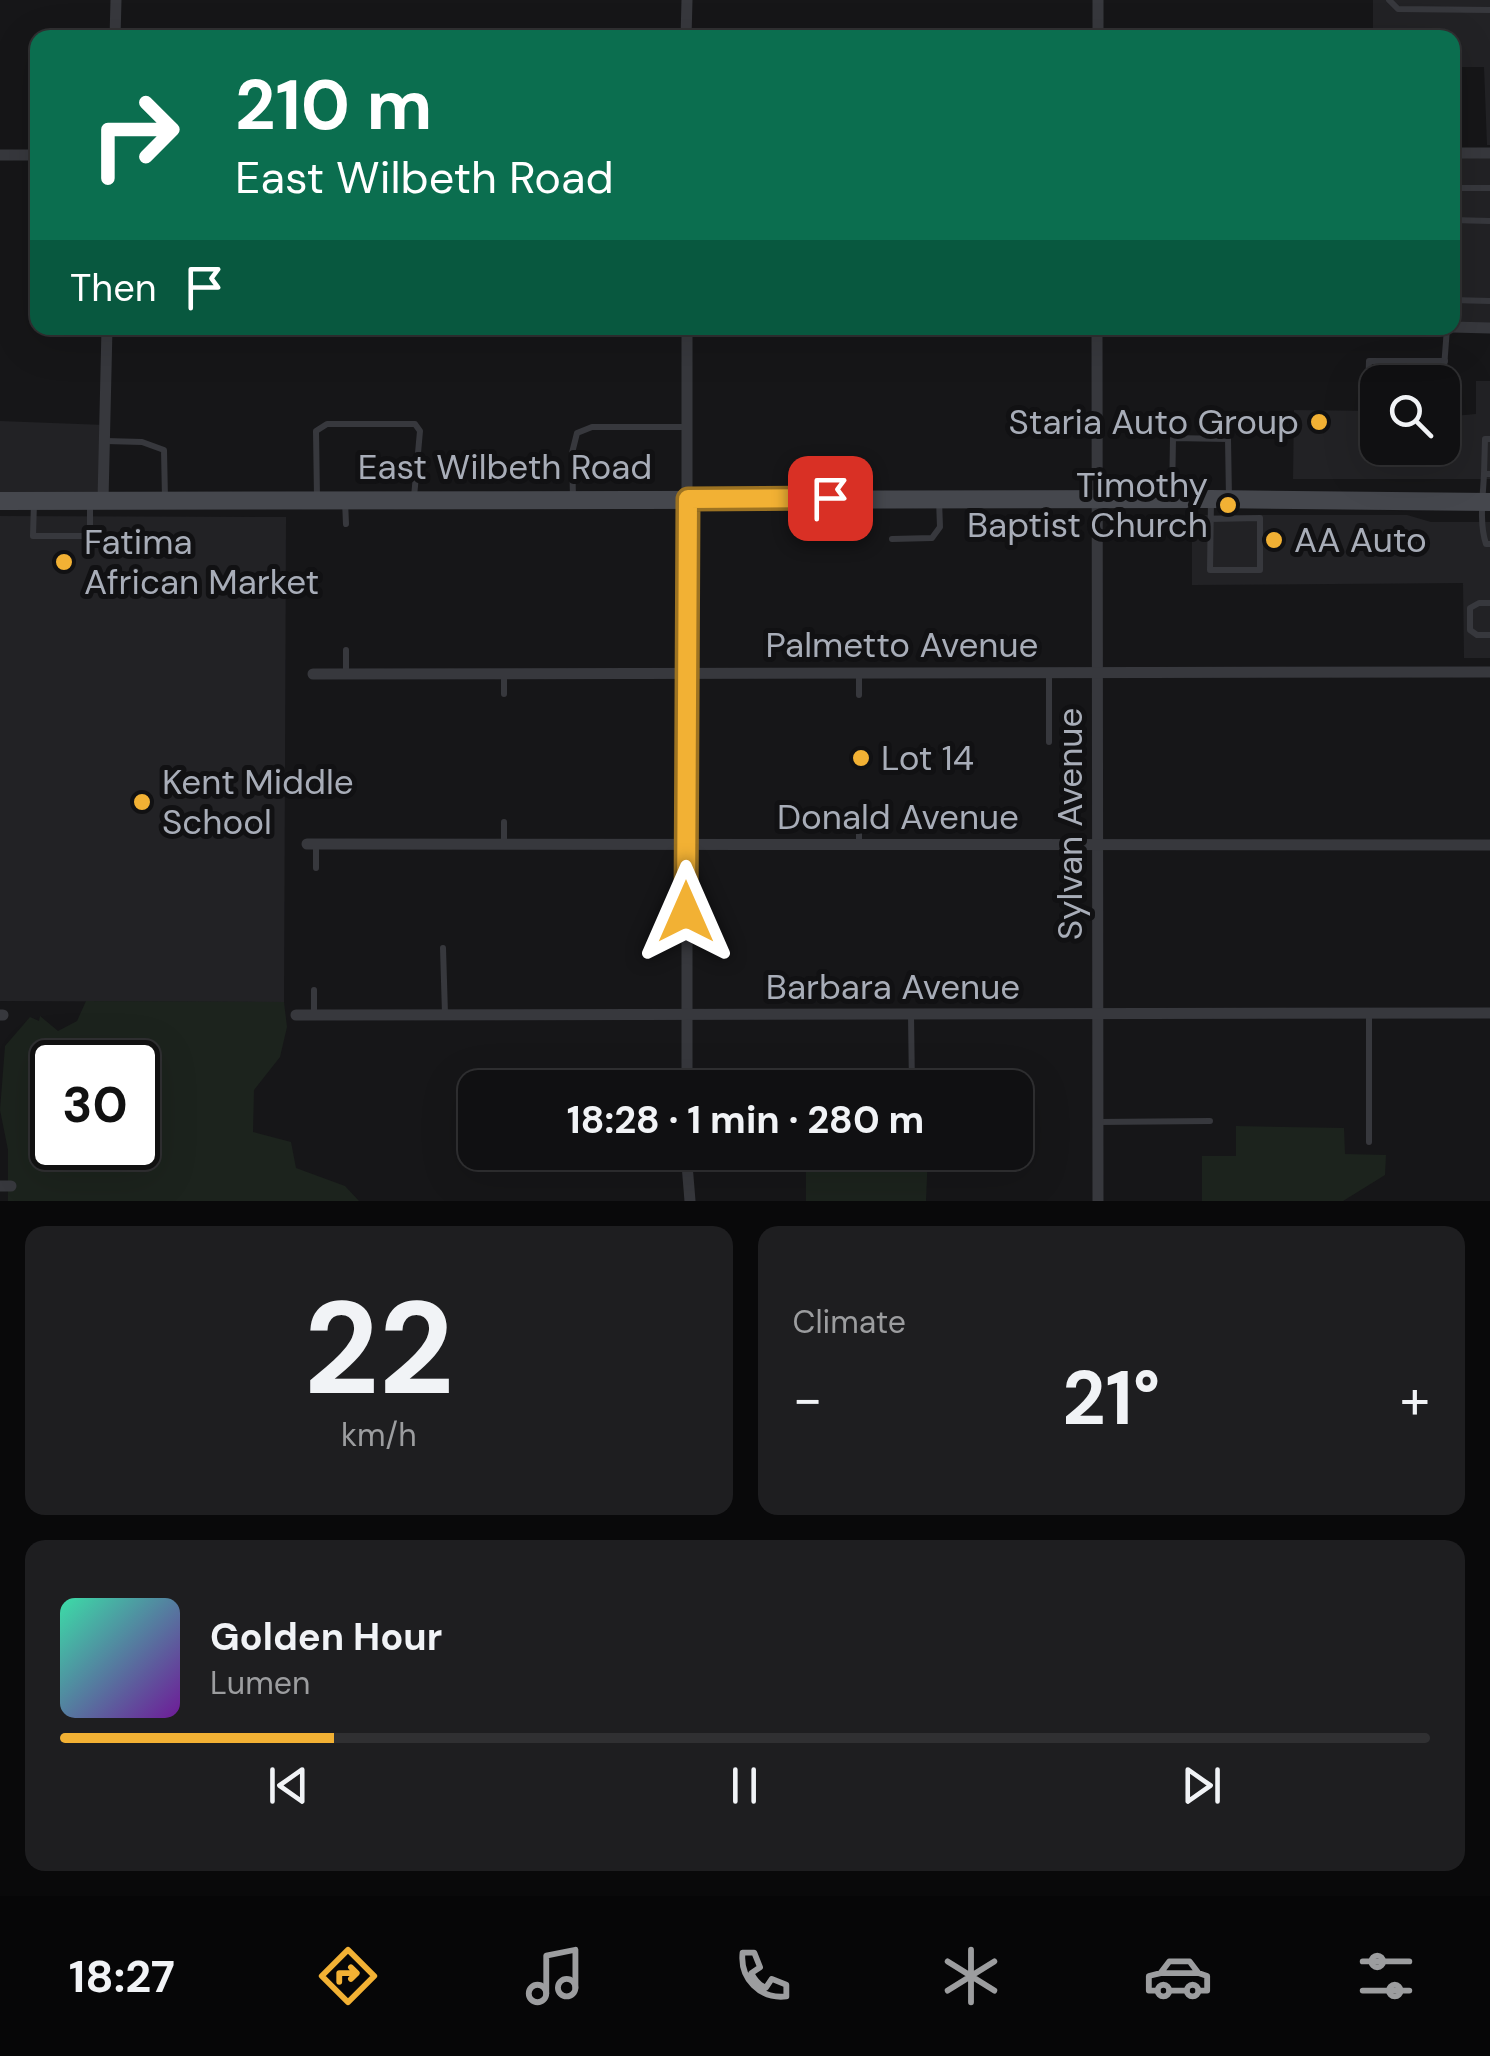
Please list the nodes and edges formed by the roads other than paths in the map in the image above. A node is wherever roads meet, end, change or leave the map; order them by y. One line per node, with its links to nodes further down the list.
1 (116, 0): 6 (street)
2 (687, 0): 7 (street)
3 (1098, 0): 8 (street)
4 (1390, 0): 5 (lane)
5 (1490, 10)
6 (115, 30)
7 (686, 30)
8 (1098, 30)
9 (1490, 153): 11 (street)
10 (0, 154): 12 (street)
11 (1460, 154)
12 (30, 155)
13 (1460, 188): 14 (lane)
14 (1490, 188)
15 (1460, 220): 16 (lane)
16 (1490, 221)
17 (1460, 300): 18 (lane)
18 (1490, 300)
19 (1460, 327): 20 (street)
20 (1490, 328)
21 (107, 335): 30 (street)
22 (687, 335): 28 (street)
23 (1098, 335): 38 (street, Sylvan Avenue)
24 (1449, 335): 25 (lane)
25 (1446, 361): 26 (lane); 27 (lane)
26 (1369, 365)
27 (1446, 365)
28 (687, 428): 35 (lane); 36 (street)
29 (1490, 440): 31 (lane)
30 (105, 441): 42 (street); 43 (lane)
31 (1487, 474): 45 (lane)
32 (317, 499): 33 (main road, East Wilbeth Road); 34 (lane); 43 (main road, East Wilbeth Road)
33 (346, 499): 34 (main road, East Wilbeth Road); 47 (lane)
34 (414, 499): 35 (main road, East Wilbeth Road)
35 (573, 499): 36 (main road, East Wilbeth Road)
36 (688, 499): 37 (main road, East Wilbeth Road); 56 (street)
37 (938, 499): 38 (main road, East Wilbeth Road); 48 (lane)
38 (1098, 499): 39 (main road, East Wilbeth Road); 54 (street, Sylvan Avenue)
39 (1172, 499): 40 (main road, East Wilbeth Road); 40 (lane)
40 (1220, 499): 45 (main road, East Wilbeth Road); 46 (lane)
41 (34, 500): 42 (main road, East Wilbeth Road); 42 (lane); 44 (main road, East Wilbeth Road)
42 (97, 500): 43 (main road, East Wilbeth Road)
43 (165, 500)
44 (0, 501)
45 (1486, 502): 49 (lane)
46 (1210, 519): 46 (lane)
47 (346, 524)
48 (892, 539)
49 (1490, 544)
50 (1490, 603): 51 (lane)
51 (1490, 635)
52 (346, 650): 59 (lane)
53 (1049, 672): 54 (street, Palmetto Avenue); 57 (street, Palmetto Avenue); 63 (lane)
54 (1097, 672): 55 (street, Palmetto Avenue); 70 (street, Sylvan Avenue)
55 (1490, 672)
56 (688, 673): 57 (street, Palmetto Avenue); 60 (street, Palmetto Avenue); 68 (street)
57 (858, 673): 62 (lane)
58 (313, 674): 59 (street, Palmetto Avenue)
59 (346, 674): 60 (street, Palmetto Avenue)
60 (504, 674): 61 (lane)
61 (504, 694)
62 (859, 694)
63 (1049, 742)
64 (504, 822): 67 (lane)
65 (859, 822): 69 (lane)
66 (311, 844): 67 (street, Donald Avenue); 72 (lane)
67 (504, 844): 68 (street, Donald Avenue)
68 (687, 845): 69 (street, Donald Avenue); 76 (street)
69 (859, 845): 70 (street, Donald Avenue)
70 (1098, 845): 71 (street, Donald Avenue); 78 (street, Sylvan Avenue)
71 (1490, 846)
72 (316, 868)
73 (443, 948): 82 (lane)
74 (314, 990): 81 (lane)
75 (1490, 1013): 79 (street, Barbara Avenue)
76 (686, 1014): 77 (street, Barbara Avenue); 82 (street, Barbara Avenue); 83 (street)
77 (911, 1014): 78 (street, Barbara Avenue); 84 (lane)
78 (1099, 1014): 79 (street, Barbara Avenue); 86 (street, Sylvan Avenue)
79 (1369, 1014): 87 (lane)
80 (296, 1015): 81 (street, Barbara Avenue)
81 (314, 1015): 82 (street, Barbara Avenue)
82 (445, 1015)
83 (687, 1070)
84 (912, 1070)
85 (1210, 1121): 86 (lane)
86 (1097, 1122): 90 (street, Sylvan Avenue)
87 (1369, 1142)
88 (687, 1170): 89 (street)
89 (690, 1201)
90 (1098, 1201)

